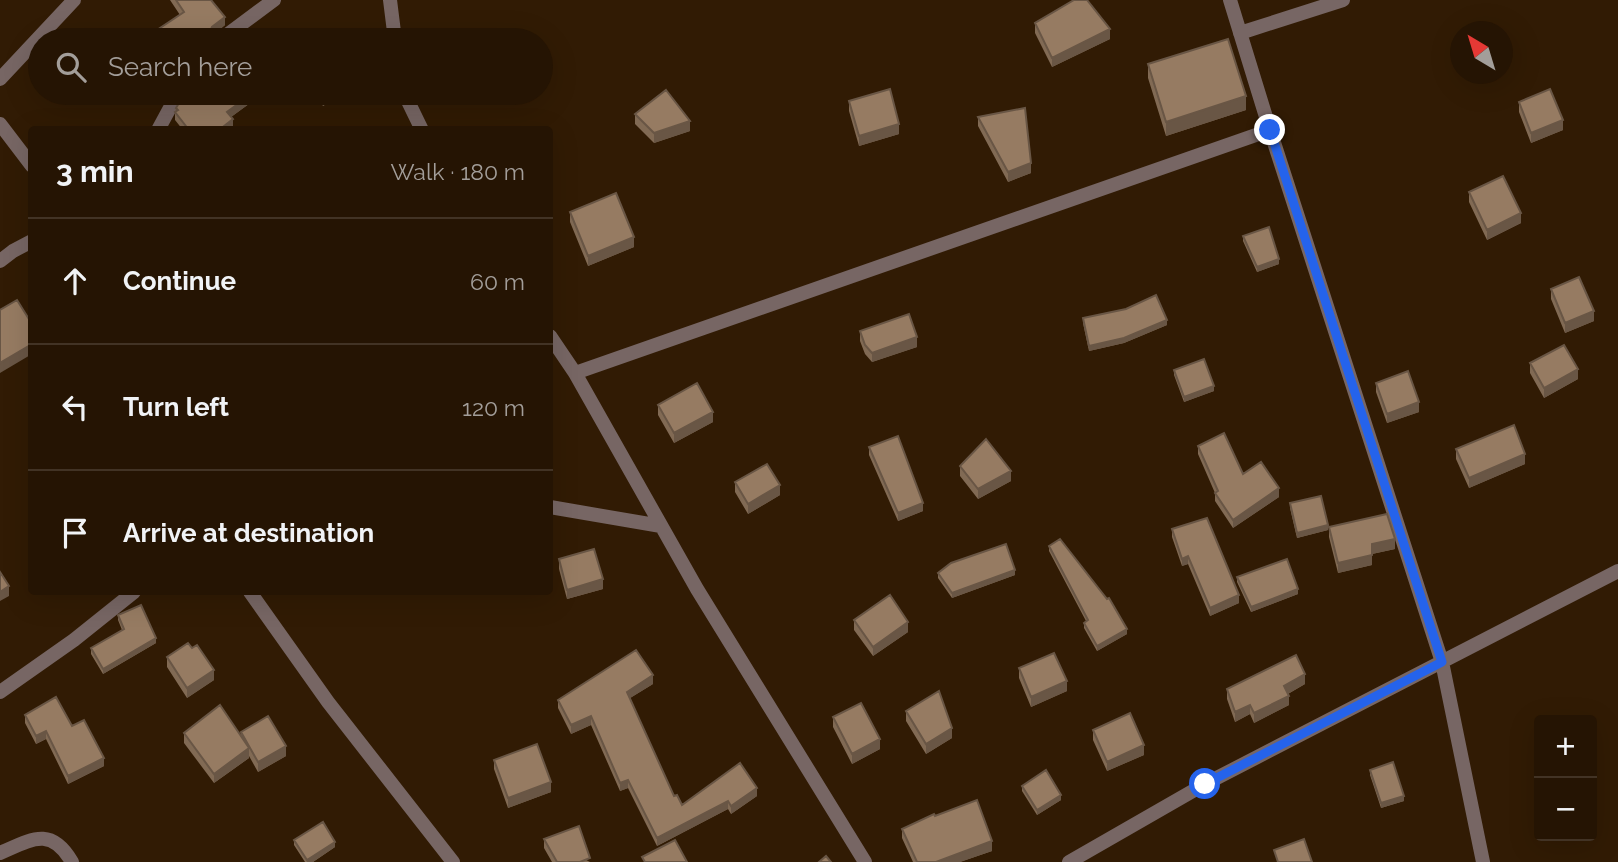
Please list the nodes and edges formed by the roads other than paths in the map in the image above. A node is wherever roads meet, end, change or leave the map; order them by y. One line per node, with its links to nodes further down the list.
1 (74, 0): 6 (street)
2 (274, 0): 7 (street)
3 (390, 0): 8 (street)
4 (1230, 0): 9 (street)
5 (1343, 0): 9 (street)
6 (48, 28)
7 (236, 28)
8 (394, 28)
9 (1240, 33): 17 (street)
10 (28, 49): 11 (street)
11 (0, 79)
12 (172, 105): 15 (street)
13 (410, 105): 16 (street)
14 (0, 124): 18 (street)
15 (160, 126)
16 (420, 126)
17 (1270, 130): 22 (street); 28 (street)
18 (28, 161)
19 (28, 243): 20 (street)
20 (0, 261)
21 (553, 340): 22 (street)
22 (575, 373): 24 (street)
23 (553, 508): 24 (street)
24 (661, 526): 33 (street)
25 (1618, 572): 28 (street)
26 (130, 595): 29 (street)
27 (252, 595): 32 (street)
28 (1442, 662): 34 (street); 35 (street)
29 (0, 692)
30 (0, 853): 31 (street)
31 (72, 862)
32 (453, 862)
33 (865, 862)
34 (1069, 862)
35 (1483, 862)

